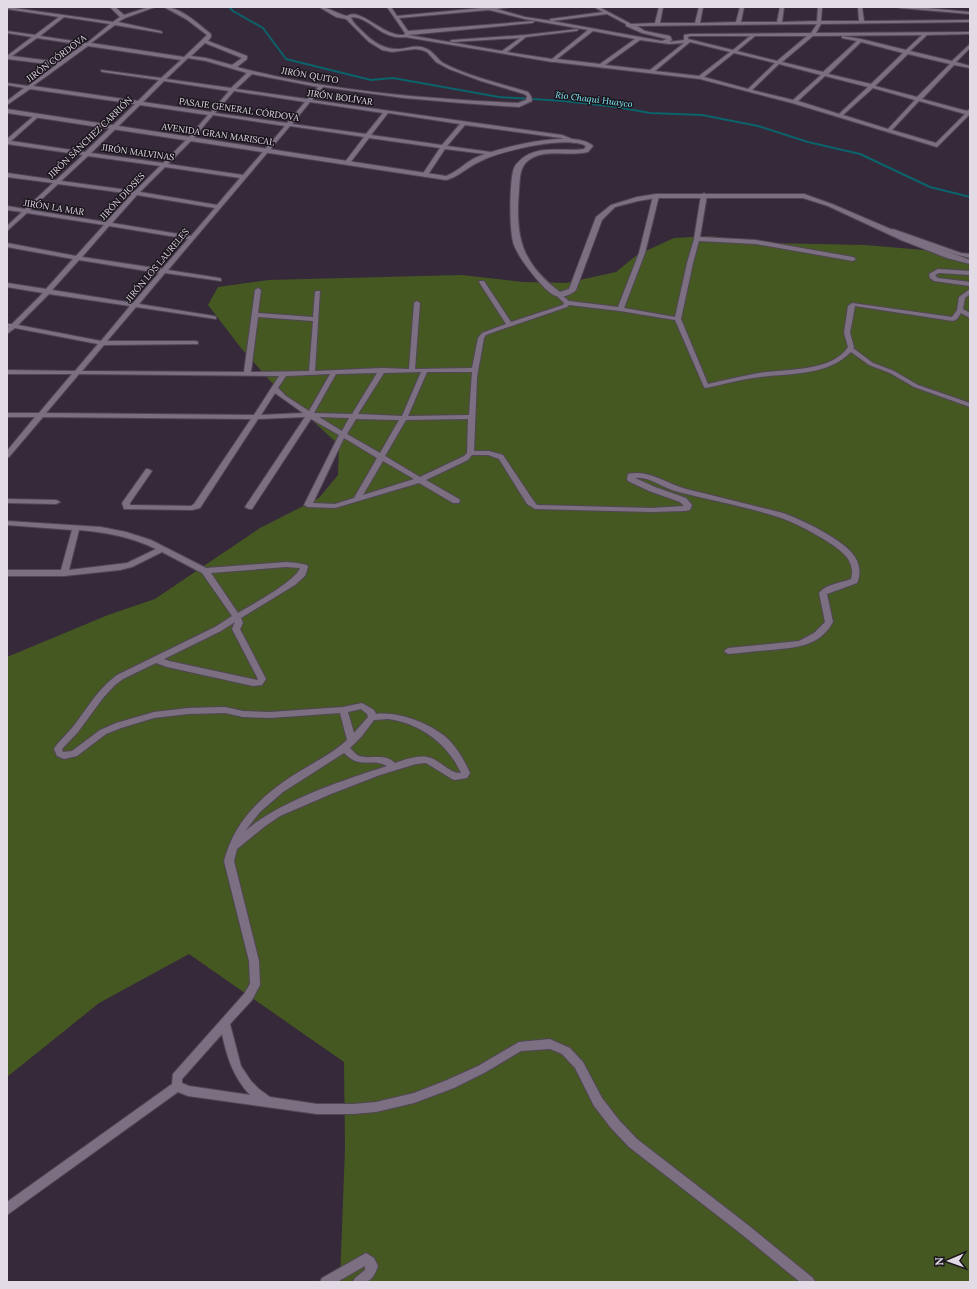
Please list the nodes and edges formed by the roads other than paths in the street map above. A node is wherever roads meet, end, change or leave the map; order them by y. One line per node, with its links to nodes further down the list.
1 (112, 7): 21 (street)
2 (153, 7): 21 (street, JIRÓN CÓRDOVA)
3 (166, 7): 52 (street)
4 (321, 7): 23 (street)
5 (389, 7): 22 (street)
6 (495, 7): 7 (street); 17 (street)
7 (508, 7)
8 (596, 7): 18 (street)
9 (661, 7): 34 (street)
10 (701, 7): 29 (street)
11 (742, 7): 30 (street)
12 (782, 7): 31 (street)
13 (820, 7): 32 (street)
14 (860, 7): 28 (street)
15 (900, 7): 19 (street)
16 (7, 8): 20 (street)
17 (484, 8): 22 (street); 24 (street)
18 (607, 13): 24 (street); 33 (street)
19 (970, 13)
20 (63, 16): 27 (street); 47 (street)
21 (123, 17): 27 (street, JIRÓN CÓRDOVA)
22 (396, 17): 46 (street)
23 (348, 18): 46 (street); 78 (street, JIRÓN QUITO)
24 (544, 21): 35 (street); 46 (street)
25 (970, 21): 26 (street)
26 (921, 22): 28 (street); 42 (street)
27 (114, 23): 38 (street); 55 (street, JIRÓN CÓRDOVA)
28 (862, 23): 32 (street)
29 (697, 24): 30 (street); 34 (street)
30 (738, 24): 31 (street)
31 (779, 24): 32 (street)
32 (819, 24): 39 (street)
33 (628, 25): 34 (street); 53 (street)
34 (657, 25)
35 (584, 29): 36 (street); 48 (street)
36 (592, 30): 49 (street); 63 (street)
37 (7, 32): 47 (street, JIRÓN QUITO)
38 (160, 32)
39 (813, 33): 44 (street); 45 (street); 64 (street)
40 (885, 33): 41 (street); 45 (street); 56 (street)
41 (926, 33): 42 (street); 59 (street)
42 (944, 33): 43 (street)
43 (970, 33)
44 (754, 34): 50 (street); 58 (street)
45 (827, 34): 51 (street)
46 (406, 35): 54 (street)
47 (37, 36): 55 (street, JIRÓN QUITO); 61 (street)
48 (525, 36): 54 (street); 60 (street)
49 (639, 38): 53 (street); 67 (street)
50 (688, 40): 53 (street); 58 (street); 72 (street)
51 (861, 40): 56 (street); 73 (street)
52 (205, 41): 62 (street, JIRÓN SÁNCHEZ CARRIÓN); 68 (street)
53 (667, 41)
54 (442, 42): 60 (street)
55 (89, 43): 62 (street, JIRÓN QUITO); 66 (street, JIRÓN CÓRDOVA)
56 (877, 44): 59 (street)
57 (970, 45): 65 (street)
58 (735, 51): 64 (street); 74 (street)
59 (908, 52): 65 (street); 79 (street)
60 (503, 53): 63 (street)
61 (8, 57): 66 (street)
62 (187, 58): 68 (street, JIRÓN QUITO); 75 (street, JIRÓN SÁNCHEZ CARRIÓN)
63 (552, 60): 67 (street)
64 (779, 62): 73 (street); 81 (street)
65 (952, 63): 69 (street); 82 (street)
66 (61, 64): 77 (street, JIRÓN CÓRDOVA)
67 (601, 66): 72 (street)
68 (233, 67): 71 (street, JIRÓN QUITO)
69 (970, 67)
70 (103, 71): 75 (street, JIRÓN BOLÍVAR)
71 (251, 72): 78 (street, JIRÓN QUITO); 80 (street, JIRÓN DIOSES)
72 (651, 72): 74 (street)
73 (825, 74): 79 (street); 85 (street)
74 (700, 78): 81 (street)
75 (163, 79): 80 (street, JIRÓN BOLÍVAR); 84 (street, JIRÓN SÁNCHEZ CARRIÓN)
76 (7, 84): 77 (street, PASAJE GENERAL CÓRDOVA)
77 (31, 86): 84 (street, PASAJE GENERAL CÓRDOVA); 86 (street, JIRÓN CÓRDOVA)
78 (321, 86): 83 (street, JIRÓN LOS LAURELES)
79 (871, 86): 82 (street); 92 (street)
80 (233, 89): 83 (street, JIRÓN BOLÍVAR); 90 (street, JIRÓN DIOSES)
81 (749, 90): 85 (street)
82 (920, 99): 89 (street); 96 (street)
83 (309, 100): 88 (street, JIRÓN BOLÍVAR); 94 (street, JIRÓN LOS LAURELES)
84 (141, 102): 90 (street, PASAJE GENERAL CÓRDOVA); 95 (street, JIRÓN SÁNCHEZ CARRIÓN)
85 (794, 102): 92 (street)
86 (7, 103)
87 (7, 111): 91 (street, AVENIDA GRAN MARISCAL)
88 (386, 112): 93 (street, JIRÓN BOLÍVAR); 97 (street)
89 (969, 112): 96 (street)
90 (213, 114): 94 (street, PASAJE GENERAL CÓRDOVA); 98 (street, JIRÓN DIOSES)
91 (36, 116): 95 (street, AVENIDA GRAN MARISCAL); 100 (street)
92 (839, 116): 96 (street)
93 (464, 123): 99 (street, JIRÓN BOLÍVAR); 101 (street)
94 (290, 125): 97 (street, PASAJE GENERAL CÓRDOVA); 102 (street, JIRÓN LOS LAURELES)
95 (115, 127): 98 (street, AVENIDA GRAN MARISCAL); 103 (street, JIRÓN SÁNCHEZ CARRIÓN)
96 (890, 129)
97 (368, 136): 101 (street, PASAJE GENERAL CÓRDOVA); 105 (street)
98 (190, 139): 102 (street, AVENIDA GRAN MARISCAL); 106 (street, JIRÓN DIOSES)
99 (574, 141): 104 (street, AVENIDA GRAN MARISCAL); 137 (street)
100 (7, 142): 103 (street, JIRÓN MALVINAS)
101 (444, 146): 104 (street, PASAJE GENERAL CÓRDOVA); 108 (street)
102 (267, 150): 105 (street, AVENIDA GRAN MARISCAL); 109 (street, JIRÓN LOS LAURELES)
103 (87, 154): 106 (street, JIRÓN MALVINAS); 110 (street, JIRÓN SÁNCHEZ CARRIÓN)
104 (491, 154): 108 (street, AVENIDA GRAN MARISCAL)
105 (348, 162): 108 (street, AVENIDA GRAN MARISCAL)
106 (164, 165): 109 (street, JIRÓN MALVINAS); 111 (street, JIRÓN DIOSES)
107 (7, 175): 110 (street)
108 (426, 175)
109 (243, 177): 114 (street, JIRÓN LOS LAURELES)
110 (57, 182): 111 (street); 116 (street, JIRÓN SÁNCHEZ CARRIÓN)
111 (136, 193): 114 (street); 117 (street, JIRÓN DIOSES)
112 (704, 195): 113 (street); 118 (street); 121 (street)
113 (656, 196): 137 (street); 141 (street)
114 (218, 207): 120 (street, JIRÓN LOS LAURELES)
115 (7, 208): 116 (street, JIRÓN LA MAR)
116 (26, 212): 117 (street, JIRÓN LA MAR); 119 (street, JIRÓN SÁNCHEZ CARRIÓN)
117 (108, 224): 120 (street, JIRÓN LA MAR); 124 (street, JIRÓN DIOSES)
118 (875, 224): 123 (street); 126 (street)
119 (7, 229)
120 (192, 238): 127 (street, JIRÓN LOS LAURELES)
121 (697, 239): 125 (street); 147 (street)
122 (7, 245): 124 (street)
123 (970, 256)
124 (77, 258): 127 (street); 135 (street, JIRÓN DIOSES)
125 (853, 259)
126 (970, 262)
127 (164, 271): 129 (street); 140 (street, JIRÓN LOS LAURELES)
128 (970, 274): 131 (street)
129 (219, 280)
130 (482, 282): 149 (street)
131 (970, 284)
132 (7, 285): 135 (street)
133 (258, 290): 143 (street)
134 (970, 291): 142 (street)
135 (47, 292): 140 (street); 148 (street, JIRÓN DIOSES)
136 (318, 292): 146 (street)
137 (558, 294): 139 (street)
138 (417, 303): 155 (street)
139 (567, 303): 141 (street); 149 (street)
140 (136, 305): 145 (street); 151 (street, JIRÓN LOS LAURELES)
141 (620, 309): 147 (street)
142 (960, 310): 144 (street); 153 (street)
143 (255, 315): 146 (street); 162 (street)
144 (970, 316)
145 (214, 318)
146 (316, 319): 161 (street)
147 (678, 319): 153 (street)
148 (10, 325): 150 (street, JIRÓN DIOSES); 151 (street)
149 (510, 325): 157 (street)
150 (7, 332)
151 (101, 343): 152 (street); 160 (street, JIRÓN LOS LAURELES)
152 (196, 343)
153 (850, 349): 165 (street)
154 (382, 370): 155 (street); 159 (street); 170 (street)
155 (412, 370): 156 (street)
156 (425, 370): 157 (street); 172 (street)
157 (475, 370): 171 (street)
158 (7, 372): 160 (street)
159 (334, 372): 161 (street); 168 (street)
160 (77, 373): 162 (street); 167 (street, JIRÓN LOS LAURELES)
161 (312, 373): 163 (street)
162 (247, 374): 163 (street)
163 (284, 374): 164 (street)
164 (274, 388): 168 (street); 169 (street)
165 (970, 405)
166 (7, 415): 167 (street)
167 (41, 415): 169 (street); 175 (street, JIRÓN LOS LAURELES)
168 (310, 415): 169 (street); 170 (street); 173 (street); 183 (street)
169 (255, 417): 177 (street)
170 (353, 417): 172 (street); 173 (street)
171 (471, 417): 172 (street); 174 (street)
172 (404, 418): 176 (street)
173 (343, 434): 176 (street); 179 (street)
174 (470, 453): 178 (street); 193 (street)
175 (7, 455)
176 (382, 458): 178 (street); 179 (street)
177 (148, 471)
178 (420, 480): 179 (street); 181 (street)
179 (358, 499)
180 (7, 501): 182 (street)
181 (456, 501)
182 (56, 502)
183 (249, 507)
184 (7, 523): 185 (street)
185 (76, 527): 186 (street); 189 (street)
186 (161, 550): 187 (street); 189 (street)
187 (205, 571): 190 (street); 190 (street)
188 (7, 573): 189 (street)
189 (64, 573)
190 (237, 617): 191 (street); 192 (street)
191 (218, 629): 192 (street); 194 (street)
192 (236, 629): 194 (street)
193 (728, 651)
194 (156, 660): 195 (street)
195 (343, 710): 196 (street); 197 (street)
196 (372, 717): 197 (street); 198 (street)
197 (348, 744): 198 (street); 199 (street)
198 (393, 767): 199 (street)
199 (231, 849): 200 (street)
200 (225, 1024): 201 (street); 202 (street)
201 (177, 1086): 202 (street); 203 (street)
202 (268, 1102): 206 (street)
203 (7, 1210)
204 (326, 1282): 205 (street)
205 (359, 1282)
206 (809, 1282)

